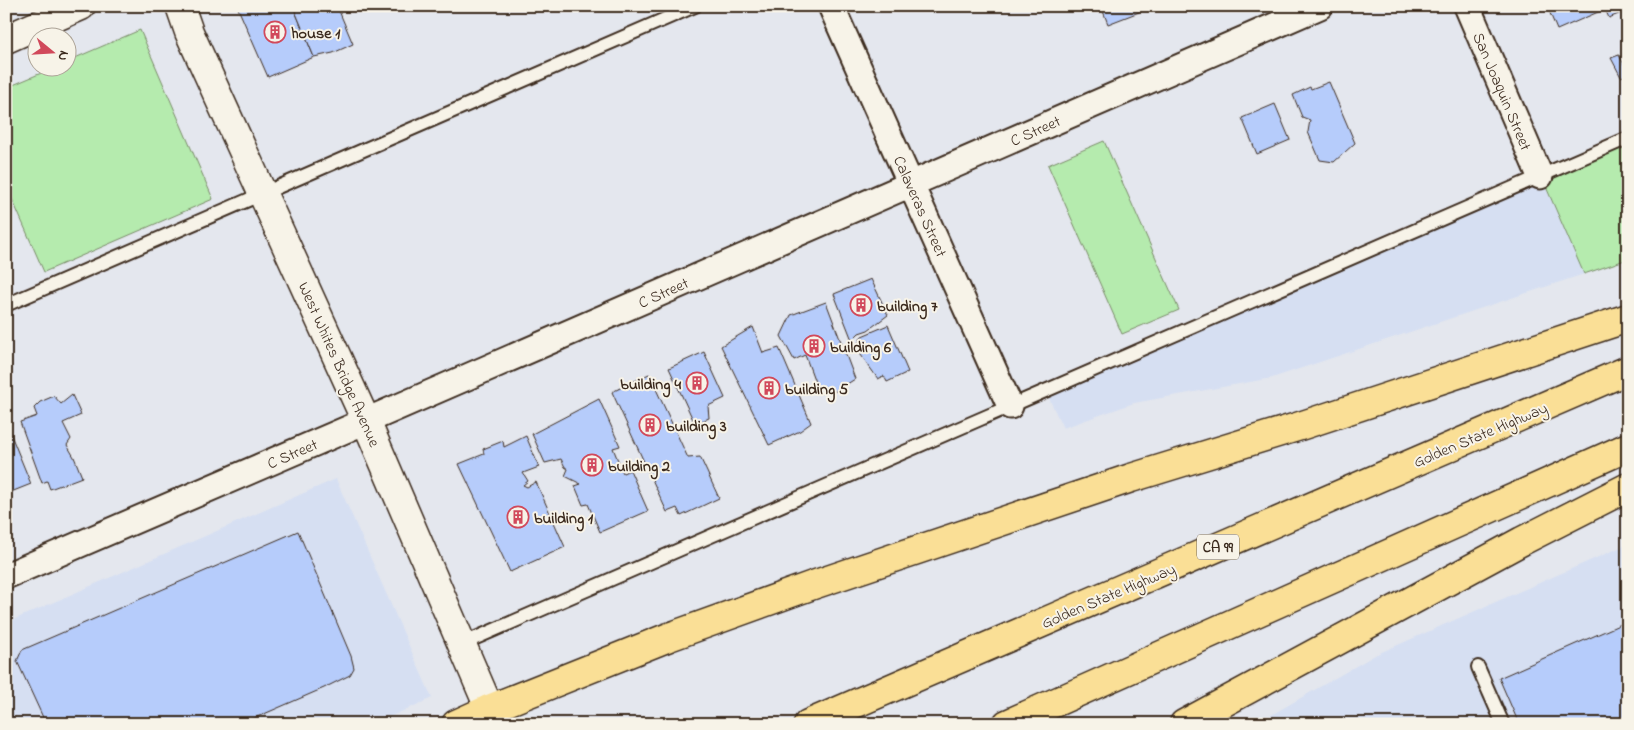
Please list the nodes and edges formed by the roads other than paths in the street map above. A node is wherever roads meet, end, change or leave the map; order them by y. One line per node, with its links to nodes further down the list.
1 (82, 6): 9 (main road)
2 (180, 6): 8 (main road, West Whites Bridge Avenue)
3 (198, 6): 8 (main road)
4 (695, 6): 13 (lane)
5 (831, 6): 12 (street, Calaveras Street)
6 (1320, 6): 12 (street, C Street)
7 (1467, 6): 11 (street, San Joaquin Street)
8 (189, 32): 13 (main road, West Whites Bridge Avenue)
9 (6, 39)
10 (1628, 138): 11 (lane)
11 (1540, 176): 17 (lane)
12 (911, 184): 17 (street, Calaveras Street); 18 (street, C Street)
13 (264, 194): 14 (lane); 18 (main road, West Whites Bridge Avenue)
14 (6, 305)
15 (1628, 318): 24 (main road)
16 (1628, 370): 26 (main road, Golden State Highway / CA 99)
17 (1010, 406): 22 (lane)
18 (366, 422): 21 (street, C Street); 22 (main road, West Whites Bridge Avenue)
19 (1628, 446): 27 (main road)
20 (1628, 487): 28 (main road)
21 (6, 576)
22 (462, 644): 24 (main road, West Whites Bridge Avenue)
23 (1478, 667): 29 (lane)
24 (493, 716): 25 (main road)
25 (456, 724)
26 (808, 724)
27 (1007, 724)
28 (1184, 724)
29 (1504, 724)

